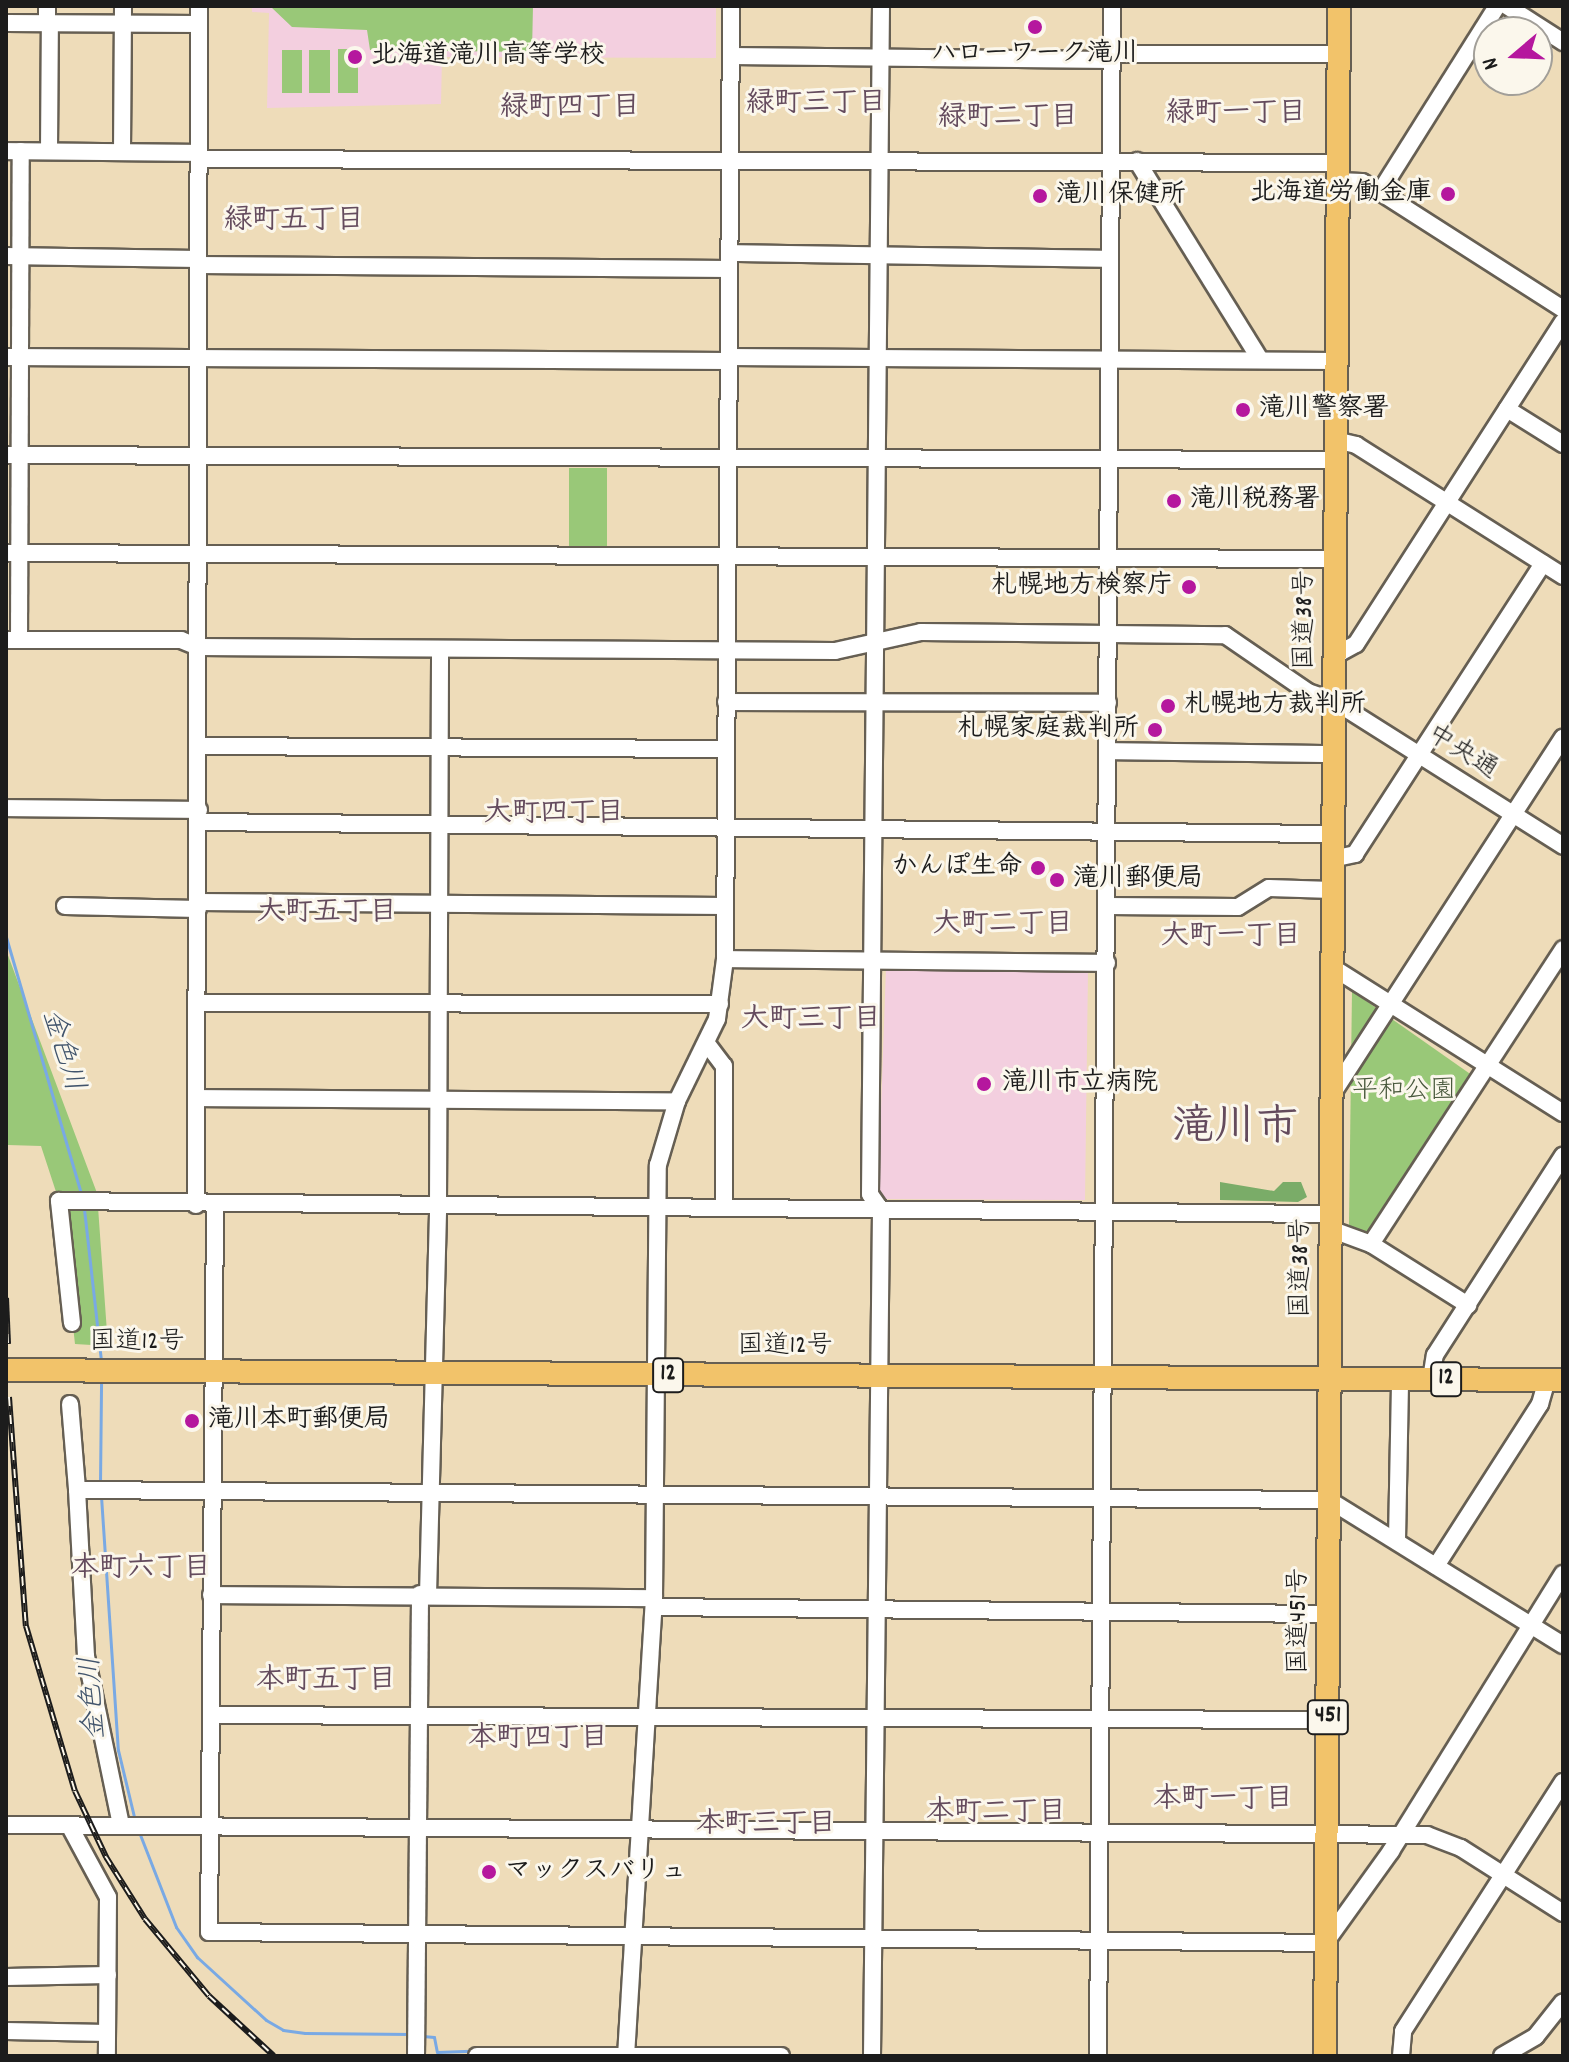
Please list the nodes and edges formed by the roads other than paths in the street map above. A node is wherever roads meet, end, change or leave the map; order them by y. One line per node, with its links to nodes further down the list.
1 (123, 6): 11 (street)
2 (199, 6): 12 (street)
3 (731, 6): 15 (street)
4 (881, 6): 16 (street)
5 (1112, 6): 17 (street)
6 (1339, 6): 14 (highway, 国道38号)
7 (1497, 6): 27 (street)
8 (1507, 6): 13 (street)
9 (48, 17): 10 (street); 11 (street); 19 (street)
10 (6, 23)
11 (123, 24): 12 (street); 20 (street)
12 (199, 24): 21 (street)
13 (1563, 42)
14 (1339, 54): 17 (street); 26 (highway, 国道38号)
15 (731, 56): 16 (street); 22 (street)
16 (880, 57): 17 (street); 23 (street)
17 (1112, 57): 24 (street)
18 (14, 151): 19 (street); 28 (street)
19 (49, 151): 20 (street)
20 (122, 152): 21 (street)
21 (199, 156): 22 (street); 32 (street)
22 (730, 159): 23 (street); 31 (street)
23 (879, 159): 24 (street); 29 (street)
24 (1112, 161): 25 (street); 30 (street)
25 (1137, 161): 26 (street); 40 (street)
26 (1337, 172): 27 (street); 41 (highway, 国道38号)
27 (1380, 192): 33 (street)
28 (14, 256): 32 (street); 35 (street)
29 (879, 258): 30 (street); 31 (street); 37 (street)
30 (1110, 259): 39 (street)
31 (730, 261): 32 (street); 38 (street)
32 (198, 262): 36 (street)
33 (1563, 309)
34 (1563, 322): 42 (street)
35 (14, 357): 36 (street); 45 (street)
36 (198, 357): 38 (street); 46 (street)
37 (877, 357): 38 (street); 39 (street); 47 (street)
38 (729, 359): 48 (street)
39 (1110, 359): 40 (street); 49 (street)
40 (1260, 359): 41 (street)
41 (1336, 361): 44 (highway, 国道38号)
42 (1507, 409): 43 (street); 50 (street)
43 (1563, 444)
44 (1335, 450): 49 (street); 50 (street); 56 (highway, 国道38号)
45 (12, 455): 46 (street); 51 (street)
46 (197, 456): 48 (street); 53 (street)
47 (878, 457): 48 (street); 49 (street); 52 (street)
48 (728, 459): 55 (street)
49 (1110, 459): 54 (street)
50 (1447, 503): 57 (street); 65 (street)
51 (13, 553): 53 (street); 60 (street)
52 (876, 554): 54 (street); 55 (street); 61 (street)
53 (196, 555): 55 (street); 62 (street)
54 (1109, 556): 56 (street); 59 (street)
55 (728, 558): 64 (street)
56 (1334, 559): 65 (highway, 国道38号)
57 (1543, 563): 58 (street); 76 (street)
58 (1563, 576)
59 (1108, 634): 61 (street, 中央通); 66 (street, 中央通); 69 (street)
60 (12, 640): 62 (street, 中央通)
61 (876, 643): 64 (street, 中央通); 68 (street)
62 (198, 647): 63 (street, 中央通); 71 (street)
63 (440, 649): 64 (street, 中央通); 72 (street)
64 (728, 651): 67 (street)
65 (1334, 656): 66 (highway, 国道38号)
66 (1334, 701): 75 (highway, 国道38号); 76 (street, 中央通)
67 (726, 702): 68 (street); 73 (street)
68 (874, 702): 69 (street); 82 (street)
69 (1108, 703): 74 (street)
70 (1563, 738): 78 (street)
71 (200, 746): 72 (street); 79 (street)
72 (439, 748): 73 (street); 80 (street)
73 (726, 749): 81 (street)
74 (1108, 751): 75 (street); 83 (street)
75 (1334, 754): 84 (highway, 国道38号)
76 (1420, 754): 78 (street, 中央通); 86 (street)
77 (6, 808): 79 (street)
78 (1514, 814): 85 (street, 中央通); 101 (street)
79 (199, 816): 80 (street); 89 (street)
80 (439, 824): 81 (street); 88 (street)
81 (726, 826): 82 (street); 91 (street)
82 (876, 831): 83 (street); 95 (street)
83 (1108, 832): 84 (street); 92 (street)
84 (1332, 834): 86 (highway, 国道38号)
85 (1563, 846)
86 (1332, 859): 87 (highway, 国道38号)
87 (1332, 890): 92 (street); 97 (highway, 国道38号)
88 (440, 904): 89 (street); 91 (street); 98 (street)
89 (198, 905): 90 (street); 99 (street)
90 (65, 906)
91 (725, 906): 94 (street)
92 (1107, 906): 96 (street)
93 (1563, 949): 103 (street)
94 (725, 959): 95 (street); 100 (street)
95 (873, 961): 96 (street); 115 (street)
96 (1107, 963): 116 (street)
97 (1332, 967): 101 (street); 104 (highway, 国道38号)
98 (438, 1001): 99 (street); 100 (street); 106 (street)
99 (197, 1003): 105 (street)
100 (720, 1004): 102 (street)
101 (1394, 1004): 103 (street); 104 (street)
102 (708, 1045): 107 (street); 113 (street)
103 (1489, 1065): 108 (street); 118 (street)
104 (1331, 1096): 117 (highway, 国道38号)
105 (197, 1098): 106 (street); 110 (street)
106 (437, 1099): 107 (street); 112 (street)
107 (677, 1101): 114 (street)
108 (1563, 1113)
109 (1563, 1156): 119 (street)
110 (196, 1205): 111 (street); 120 (street)
111 (215, 1206): 112 (street); 122 (street)
112 (438, 1206): 114 (street); 123 (street)
113 (724, 1208): 114 (street); 115 (street)
114 (657, 1209): 124 (street)
115 (881, 1210): 116 (street); 125 (street)
116 (1104, 1212): 117 (street); 126 (street)
117 (1330, 1222): 118 (street); 128 (highway, 国道38号)
118 (1371, 1244): 119 (street)
119 (1468, 1305): 130 (street)
120 (72, 1323)
121 (6, 1370): 122 (highway, 国道12号 / 12)
122 (213, 1372): 123 (highway, 国道12号 / 12); 133 (street)
123 (431, 1372): 124 (highway, 国道12号 / 12); 134 (street)
124 (655, 1374): 125 (highway, 国道12号 / 12); 135 (street)
125 (878, 1375): 126 (highway, 国道12号 / 12); 136 (street)
126 (1103, 1377): 128 (highway, 国道12号 / 12); 137 (street)
127 (1558, 1378): 130 (highway, 国道12号 / 12); 140 (street)
128 (1329, 1379): 129 (highway, 国道12号 / 12); 138 (highway, 国道451号 / 451)
129 (1400, 1379): 130 (highway, 国道12号 / 12); 139 (street)
130 (1431, 1379)
131 (70, 1404): 132 (street)
132 (77, 1490): 133 (street); 159 (street)
133 (213, 1490): 134 (street); 143 (street)
134 (429, 1491): 135 (street); 142 (street)
135 (654, 1492): 136 (street); 144 (street)
136 (878, 1497): 137 (street); 145 (street)
137 (1103, 1500): 138 (street); 146 (street)
138 (1329, 1500): 139 (street); 147 (highway, 国道451号 / 451)
139 (1397, 1540): 140 (street)
140 (1436, 1566): 148 (street)
141 (1563, 1574): 148 (street)
142 (424, 1594): 143 (street); 144 (street); 151 (street)
143 (211, 1595): 150 (street)
144 (654, 1602): 145 (street); 152 (street)
145 (878, 1608): 146 (street); 153 (street)
146 (1102, 1610): 147 (street); 155 (street)
147 (1328, 1614): 154 (highway, 国道451号 / 451)
148 (1531, 1624): 149 (street); 166 (street)
149 (1563, 1645)
150 (211, 1715): 151 (street); 160 (street)
151 (418, 1715): 152 (street); 161 (street)
152 (649, 1718): 153 (street); 162 (street)
153 (876, 1718): 155 (street); 163 (street)
154 (1328, 1720): 155 (street); 165 (highway, 国道451号 / 451)
155 (1102, 1721): 164 (street)
156 (1563, 1782): 167 (street)
157 (6, 1825): 158 (street)
158 (69, 1825): 159 (street); 174 (street)
159 (121, 1825): 160 (street)
160 (210, 1825): 161 (street); 169 (street)
161 (419, 1827): 162 (street); 169 (street)
162 (642, 1827): 163 (street); 170 (street)
163 (875, 1828): 164 (street); 171 (street)
164 (1101, 1832): 165 (street); 172 (street)
165 (1327, 1833): 166 (street); 173 (highway, 国道451号 / 451)
166 (1398, 1833): 167 (street); 173 (street)
167 (1504, 1875): 168 (street); 188 (street)
168 (1563, 1913)
169 (417, 1933): 170 (street); 181 (street)
170 (635, 1937): 171 (street); 183 (street)
171 (875, 1941): 172 (street); 185 (street)
172 (1101, 1942): 173 (street); 186 (street)
173 (1325, 1943): 187 (highway, 国道451号 / 451)
174 (108, 1975): 175 (street); 178 (street)
175 (6, 1977)
176 (1563, 2002): 179 (street)
177 (6, 2031): 178 (street)
178 (107, 2033): 180 (street)
179 (1513, 2054)
180 (107, 2056)
181 (416, 2056)
182 (477, 2056): 183 (street)
183 (626, 2056): 184 (street)
184 (781, 2056)
185 (872, 2056)
186 (1098, 2056)
187 (1325, 2056)
188 (1401, 2056)

